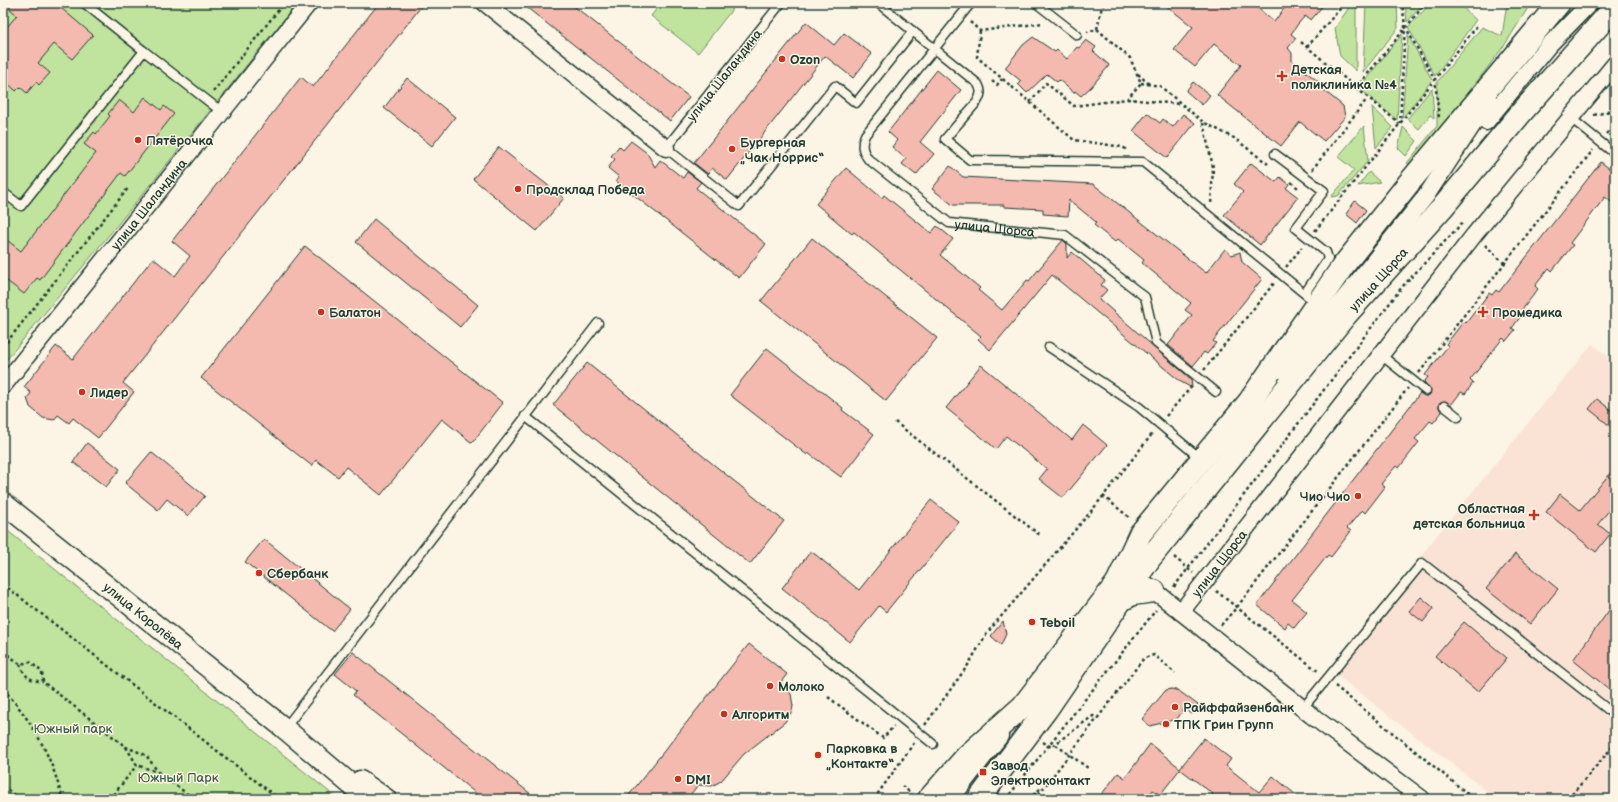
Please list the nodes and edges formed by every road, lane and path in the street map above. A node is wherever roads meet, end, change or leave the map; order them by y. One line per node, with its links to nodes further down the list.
1 (84, 3): 30 (lane)
2 (284, 3): 41 (path)
3 (309, 3): 45 (street, улица Шаландина)
4 (781, 3): 51 (lane, улица Шаландина)
5 (878, 3): 22 (lane)
6 (971, 3): 29 (lane, улица Щорса)
7 (1036, 3): 16 (lane)
8 (1104, 3): 21 (path)
9 (1345, 3): 28 (path)
10 (1402, 3): 19 (path)
11 (1426, 3): 19 (path)
12 (1559, 3): 24 (main road, улица Щорса)
13 (1590, 3): 60 (street)
14 (490, 5): 51 (street)
15 (1615, 7): 26 (main road, улица Щорса)
16 (1058, 21): 23 (path); 25 (lane)
17 (969, 22): 23 (path)
18 (1615, 23): 26 (main road)
19 (1405, 26): 34 (path); 38 (path); 50 (path)
20 (1478, 26): 34 (path)
21 (1097, 29): 25 (path); 32 (path)
22 (913, 31): 29 (lane); 51 (lane)
23 (980, 31): 33 (path)
24 (1533, 34): 60 (street, улица Щорса); 67 (main road, улица Щорса)
25 (1077, 35)
26 (1586, 41): 68 (main road, улица Щорса)
27 (1301, 42): 28 (path)
28 (1307, 47): 38 (path)
29 (934, 48): 54 (lane); 73 (lane, улица Щорса)
30 (144, 51): 41 (lane); 59 (lane)
31 (1615, 64): 47 (street, улица Щорса)
32 (1137, 72): 36 (path); 37 (path)
33 (1002, 79): 35 (path); 42 (path)
34 (1435, 80): 48 (path); 50 (path)
35 (992, 81)
36 (1141, 82): 37 (path); 39 (path)
37 (1150, 84): 43 (path)
38 (1356, 88): 40 (path)
39 (1127, 98): 42 (path); 43 (path)
40 (1367, 99): 50 (path); 56 (path)
41 (206, 100): 45 (lane)
42 (1030, 102): 54 (path)
43 (1180, 104): 49 (path)
44 (1615, 104): 46 (path)
45 (222, 112): 74 (street, улица Шаландина)
46 (1606, 112)
47 (1572, 119): 53 (lane); 63 (street, улица Щорса)
48 (1440, 120)
49 (1202, 122): 55 (path); 61 (path)
50 (1400, 124): 64 (path)
51 (666, 148)
52 (1275, 154): 56 (lane)
53 (1615, 154)
54 (1143, 162): 61 (lane)
55 (1269, 165)
56 (1307, 177): 57 (path); 64 (lane)
57 (1287, 179)
58 (129, 187): 70 (path)
59 (3, 192)
60 (1426, 196): 68 (street); 77 (street, улица Щорса)
61 (1210, 217): 66 (lane)
62 (1466, 218): 89 (path)
63 (1474, 235): 65 (path); 72 (street, улица Щорса)
64 (1309, 238): 66 (path); 67 (lane)
65 (1504, 263)
66 (1281, 274): 67 (lane); 73 (path)
67 (1310, 298): 77 (main road, улица Щорса)
68 (1344, 317): 88 (main road, улица Щорса)
69 (598, 323): 79 (lane)
70 (3, 347)
71 (1048, 347): 82 (lane)
72 (1381, 355): 75 (lane); 91 (street, улица Щорса)
73 (1198, 378): 76 (lane, улица Щорса); 82 (path)
74 (3, 386)
75 (1426, 391)
76 (1216, 392)
77 (1249, 402): 83 (main road, улица Щорса)
78 (1444, 406): 80 (lane)
79 (525, 416): 106 (lane); 107 (lane)
80 (1458, 417)
81 (895, 422): 87 (path)
82 (1159, 424): 83 (lane); 84 (path)
83 (1202, 459): 86 (main road, улица Щорса)
84 (1104, 496): 86 (path); 108 (path)
85 (3, 503): 107 (street, улица Королёва)
86 (1143, 530): 90 (main road, улица Щорса)
87 (1041, 536)
88 (1155, 551): 89 (path); 90 (main road, улица Щорса)
89 (1188, 568): 91 (path); 93 (path)
90 (1127, 581): 93 (main road); 102 (main road, улица Щорса); 131 (main road)
91 (1203, 581): 94 (street, улица Щорса); 98 (path)
92 (3, 584): 125 (path)
93 (1160, 595): 94 (street); 132 (path)
94 (1181, 612): 103 (street)
95 (3, 651): 96 (path)
96 (20, 664): 99 (path); 99 (path)
97 (1175, 673): 105 (path)
98 (1326, 679): 103 (lane); 104 (lane); 135 (path)
99 (43, 682): 112 (path)
100 (3, 689): 122 (path)
101 (828, 697): 106 (path)
102 (1023, 706): 129 (main road); 130 (street, улица Щорса)
103 (1307, 712): 120 (street)
104 (1615, 715)
105 (1098, 718): 111 (path); 114 (path)
106 (902, 719): 108 (lane)
107 (284, 728): 126 (street, улица Королёва); 127 (street, улица Королёва)
108 (920, 733): 109 (lane); 128 (path)
109 (933, 744)
110 (1615, 744): 136 (path)
111 (1056, 745): 113 (path); 114 (path)
112 (126, 747): 115 (path); 117 (path)
113 (1051, 747)
114 (1069, 754): 116 (path); 118 (path)
115 (137, 765): 117 (path); 123 (path)
116 (1088, 768)
117 (158, 772): 124 (path)
118 (1048, 782): 133 (path); 134 (path)
119 (3, 786): 121 (path)
120 (1413, 794)
121 (19, 799)
122 (62, 799)
123 (110, 799)
124 (194, 799)
125 (278, 799)
126 (368, 799)
127 (386, 799)
128 (874, 799)
129 (929, 799)
130 (951, 799)
131 (978, 799)
132 (1006, 799)
133 (1029, 799)
134 (1034, 799)
135 (1474, 799)
136 (1568, 799)

